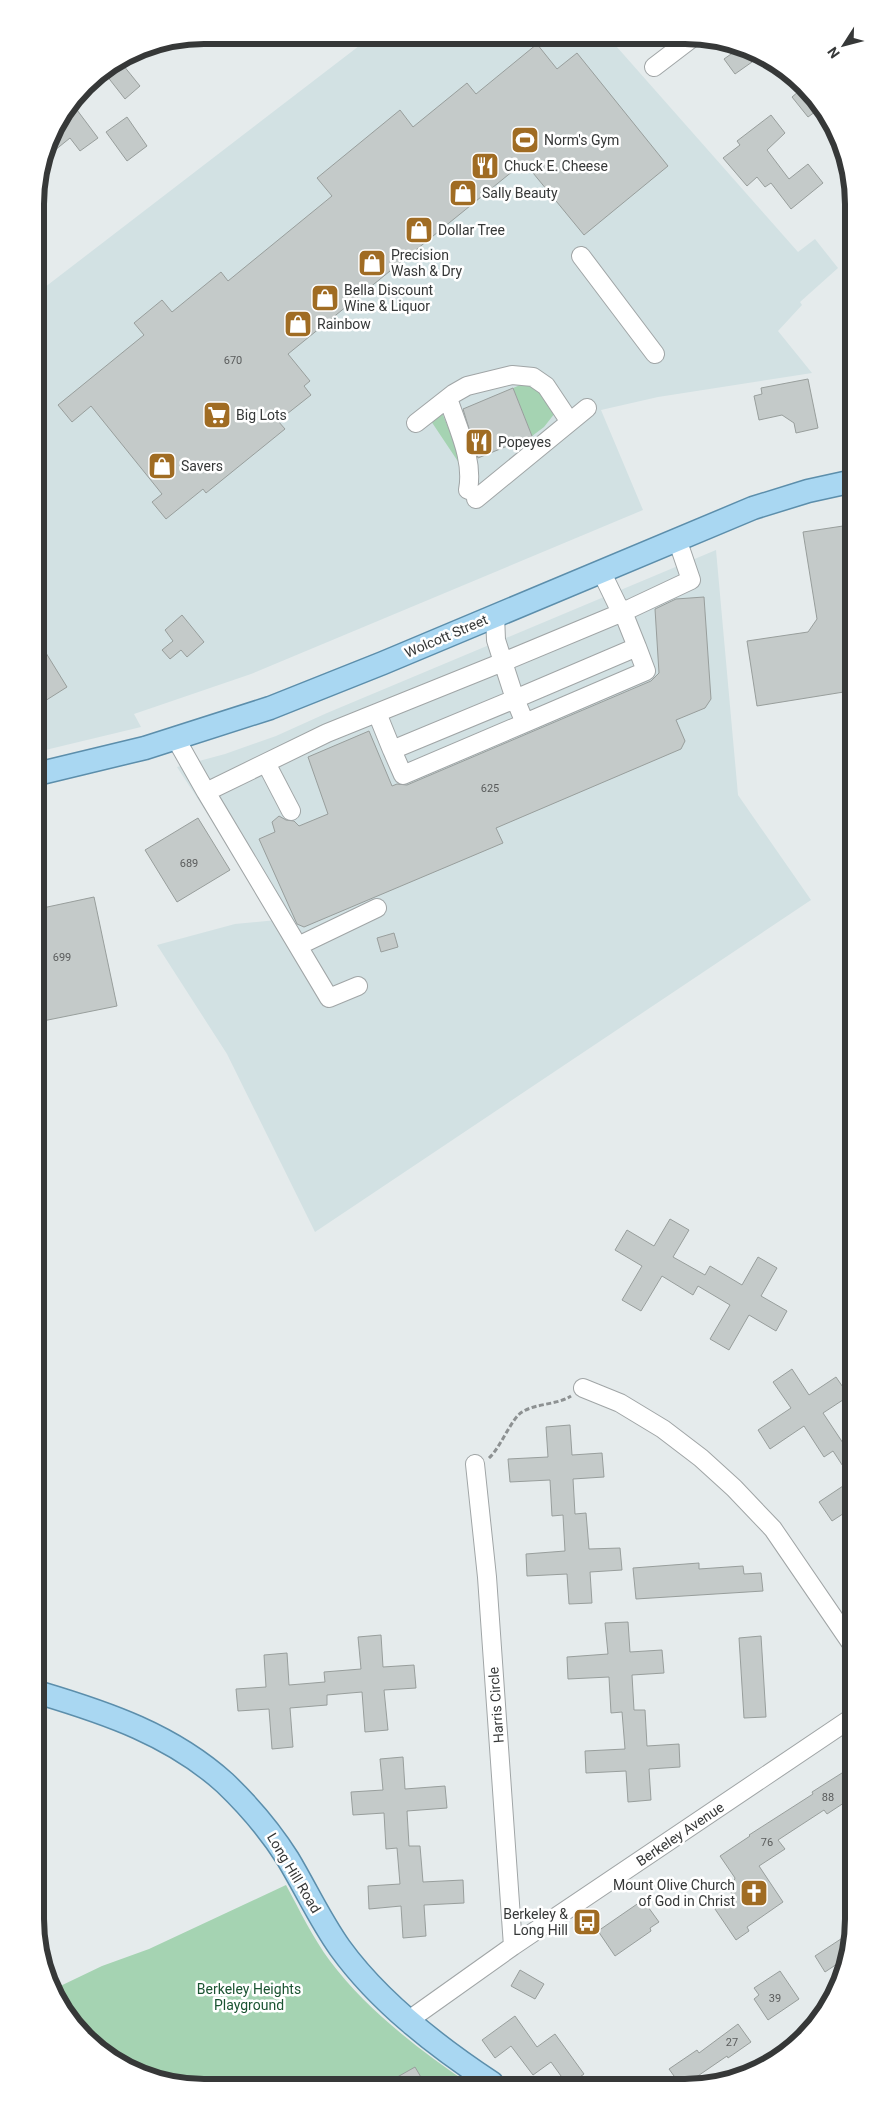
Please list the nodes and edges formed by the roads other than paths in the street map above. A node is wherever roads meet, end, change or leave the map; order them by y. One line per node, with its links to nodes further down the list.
1 (684, 44): 2 (street)
2 (654, 67)
3 (581, 256): 4 (street)
4 (656, 354)
5 (448, 398): 7 (street); 7 (street); 8 (street)
6 (587, 408): 7 (street)
7 (570, 422)
8 (416, 423)
9 (845, 483): 10 (main road, Wolcott Street)
10 (677, 539): 11 (main road, Wolcott Street); 12 (street)
11 (601, 571): 12 (street); 13 (main road, Wolcott Street)
12 (623, 612): 14 (street); 15 (street)
13 (495, 615): 15 (street); 19 (main road, Wolcott Street)
14 (637, 648): 16 (street); 18 (street)
15 (504, 662): 16 (street); 17 (street)
16 (515, 699): 18 (street); 20 (street)
17 (377, 713): 20 (street); 21 (street)
18 (525, 723): 20 (street)
19 (176, 739): 22 (main road, Wolcott Street); 23 (street)
20 (392, 750)
21 (266, 763): 23 (street); 24 (street)
22 (44, 772)
23 (206, 792): 26 (street)
24 (291, 811)
25 (377, 908): 26 (street)
26 (298, 946): 27 (street)
27 (358, 986)
28 (583, 1388): 30 (street)
29 (475, 1464): 33 (street, Harris Circle)
30 (845, 1634)
31 (44, 1694): 34 (main road, Long Hill Road)
32 (845, 1722): 33 (street, Berkeley Avenue)
33 (513, 1946): 34 (street, Berkeley Avenue)
34 (409, 2020): 35 (main road, Long Hill Road)
35 (487, 2079)

